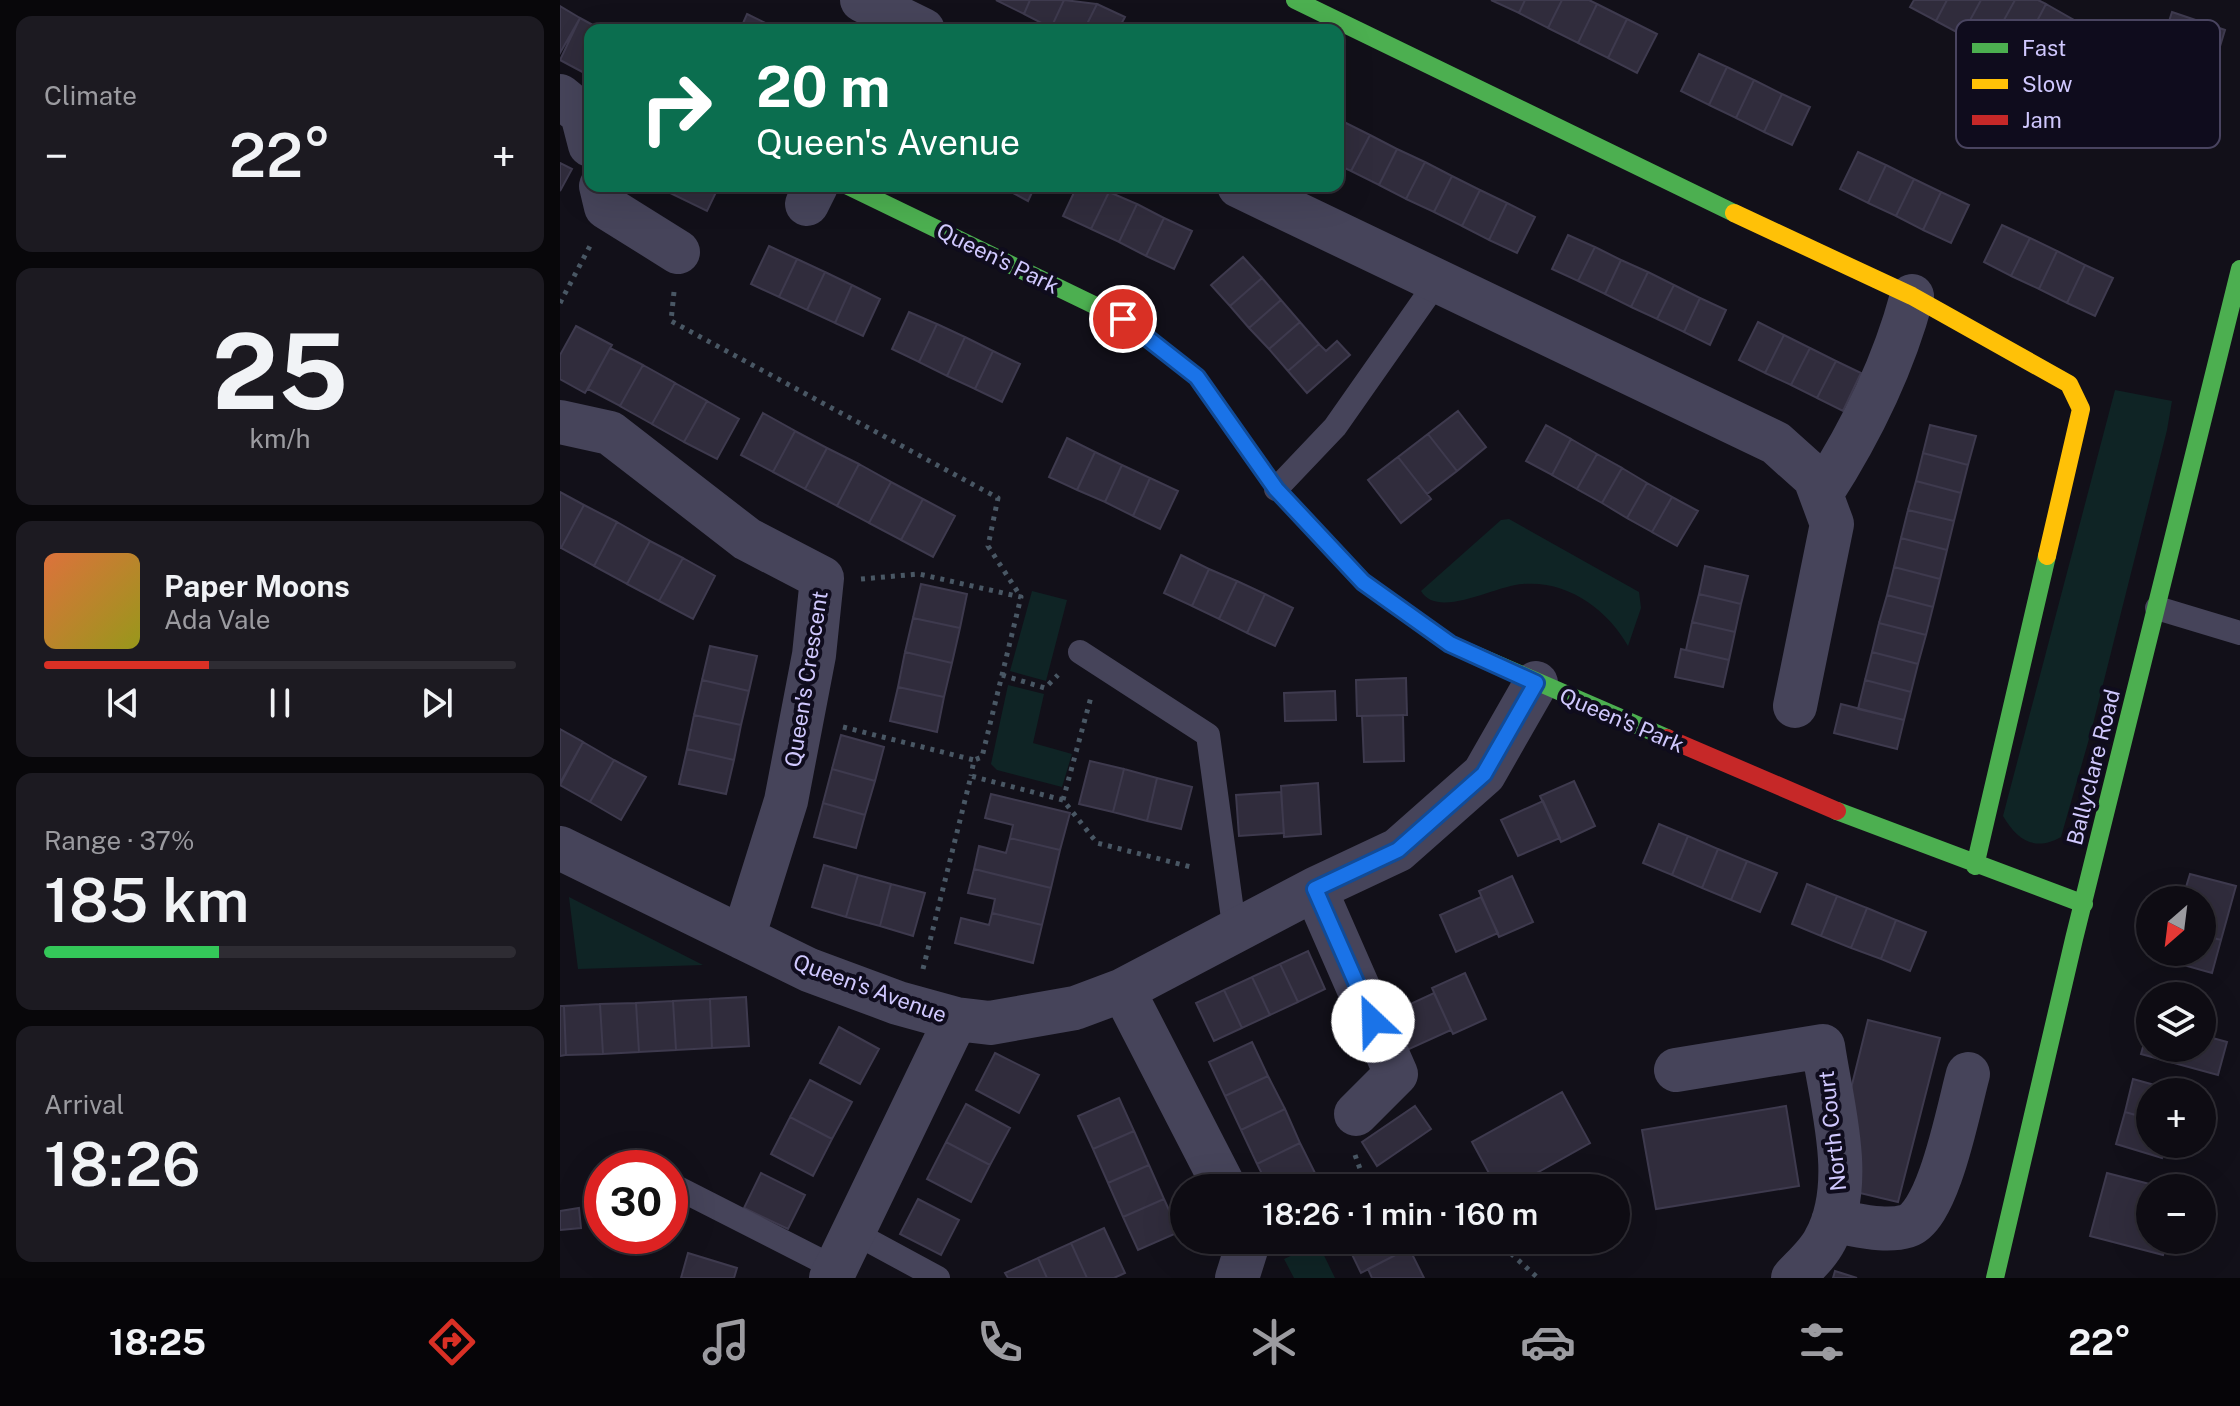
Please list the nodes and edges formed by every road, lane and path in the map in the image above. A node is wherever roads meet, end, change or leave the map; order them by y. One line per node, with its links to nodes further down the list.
1 (1295, 0): 2 (street)
2 (1344, 24)
3 (1344, 24): 12 (street)
4 (560, 96): 5 (street)
5 (584, 122)
6 (860, 192): 15 (street, Queen's Park)
7 (1251, 192): 11 (street)
8 (605, 198): 9 (street); 13 (path)
9 (678, 252): 18 (path)
10 (2240, 269): 19 (street, Ballyclare Road)
11 (1436, 283): 15 (lane); 16 (street)
12 (1912, 296): 16 (street); 30 (street)
13 (560, 303)
14 (560, 422): 17 (street, Queen's Crescent)
15 (1276, 489): 23 (street, Queen's Park)
16 (1821, 494): 24 (street)
17 (822, 578): 18 (path); 25 (street, Queen's Crescent)
18 (1021, 597): 22 (path)
19 (2157, 608): 20 (lane); 33 (street, Ballyclare Road)
20 (2240, 633)
21 (1089, 658): 22 (path); 28 (path); 31 (lane)
22 (1002, 675): 26 (path)
23 (1536, 683): 30 (street, Queen's Park); 32 (street, Queen's Avenue)
24 (1795, 706)
25 (802, 717): 26 (path); 35 (street, Queen's Crescent)
26 (974, 760): 27 (path)
27 (971, 776): 28 (path); 37 (path)
28 (1063, 800): 31 (path)
29 (560, 848): 35 (street, Queen's Avenue)
30 (1975, 866): 33 (street, Queen's Park)
31 (1227, 874): 34 (lane)
32 (1315, 889): 34 (street, Queen's Avenue); 41 (street)
33 (2084, 904): 52 (street, Ballyclare Road)
34 (1235, 933): 36 (street, Queen's Avenue)
35 (743, 938): 37 (street, Queen's Avenue)
36 (1123, 990): 38 (street, Queen's Avenue); 42 (street)
37 (914, 1007): 38 (street, Queen's Avenue)
38 (956, 1019): 47 (street)
39 (1676, 1070): 44 (street, North Court)
40 (1968, 1074): 44 (street, North Court)
41 (1356, 1114)
42 (1218, 1174)
43 (688, 1192): 47 (lane)
44 (1833, 1221): 51 (street, North Court)
45 (1245, 1254): 49 (street)
46 (1511, 1254): 50 (path)
47 (839, 1259): 48 (lane)
48 (938, 1278)
49 (1237, 1278)
50 (1538, 1278)
51 (1793, 1278)
52 (1995, 1278)

